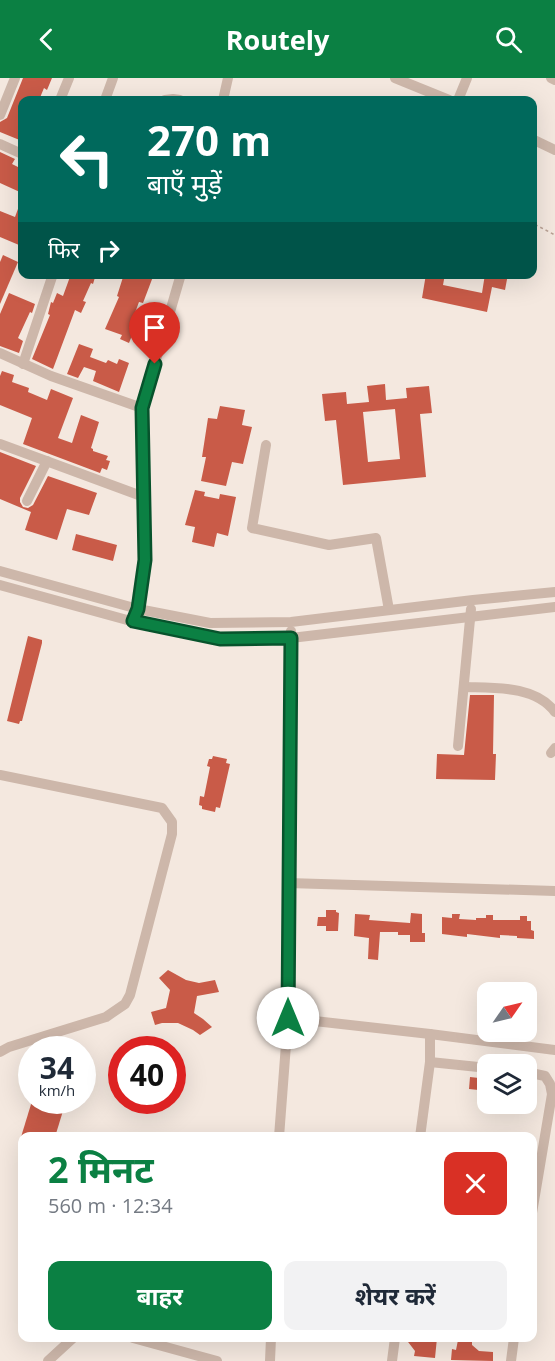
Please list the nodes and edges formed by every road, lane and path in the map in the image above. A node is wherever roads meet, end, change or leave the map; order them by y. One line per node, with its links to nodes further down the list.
1 (15, 78): 15 (street)
2 (69, 78): 10 (street)
3 (113, 78): 11 (street)
4 (228, 78): 12 (street)
5 (395, 78): 9 (street)
6 (467, 78): 14 (street)
7 (551, 78): 8 (street)
8 (555, 80)
9 (415, 82): 13 (street)
10 (62, 96)
11 (106, 96)
12 (224, 96)
13 (441, 96)
14 (460, 96)
15 (0, 115)
16 (537, 141): 18 (street)
17 (0, 144): 19 (street)
18 (555, 150)
19 (18, 152)
20 (537, 226): 21 (path)
21 (555, 235)
22 (51, 279): 25 (street)
23 (180, 279): 26 (street)
24 (0, 353): 25 (street)
25 (23, 364): 26 (street)
26 (142, 408): 30 (street)
27 (0, 444): 29 (street)
28 (266, 445): 38 (street)
29 (46, 461): 30 (street); 31 (street)
30 (144, 497): 37 (street)
31 (27, 501)
32 (0, 571): 37 (street)
33 (0, 585): 40 (street)
34 (555, 592): 35 (street)
35 (473, 600): 38 (street); 39 (street)
36 (555, 607): 39 (street)
37 (138, 609): 40 (street); 41 (street)
38 (389, 610): 41 (street)
39 (471, 615): 42 (street); 43 (street)
40 (133, 621): 42 (street)
41 (291, 622): 42 (street)
42 (291, 638): 47 (street)
43 (464, 687): 44 (street); 45 (street)
44 (555, 712)
45 (458, 746)
46 (0, 775): 52 (street)
47 (288, 883): 48 (street); 49 (street)
48 (555, 891)
49 (288, 1018): 50 (street); 56 (street)
50 (430, 1034): 51 (street); 53 (street)
51 (555, 1050)
52 (0, 1052)
53 (430, 1062): 54 (street); 57 (street)
54 (477, 1067)
55 (537, 1074): 58 (street)
56 (279, 1132)
57 (421, 1132)
58 (537, 1183)
59 (69, 1342): 64 (street)
60 (148, 1342): 65 (street)
61 (271, 1342): 66 (street)
62 (394, 1342): 67 (street)
63 (513, 1342): 68 (street)
64 (48, 1361)
65 (217, 1361)
66 (270, 1361)
67 (392, 1361)
68 (511, 1361)

